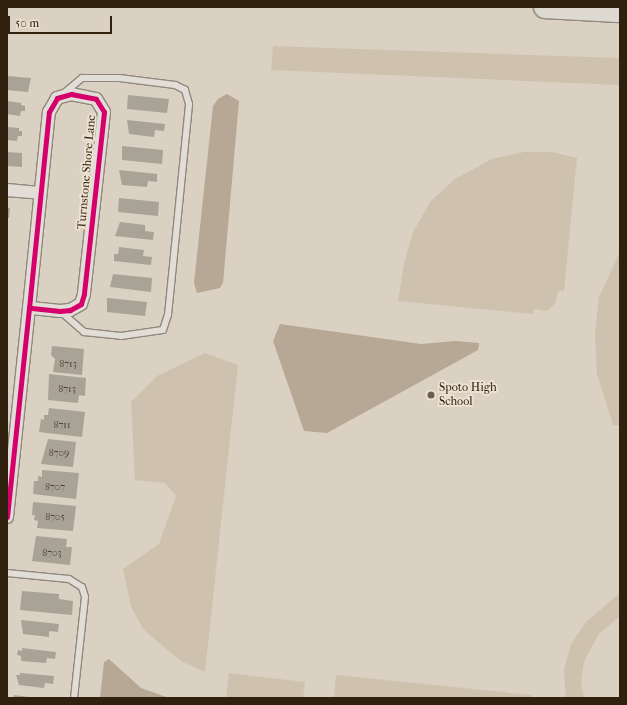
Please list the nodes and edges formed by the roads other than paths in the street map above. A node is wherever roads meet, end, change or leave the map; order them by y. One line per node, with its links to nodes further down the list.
1 (545, 7): 2 (highway)
2 (620, 11)
3 (61, 96): 5 (street); 7 (street, Turnstone Shore Lane); 7 (lane)
4 (7, 190): 5 (street)
5 (40, 193): 6 (street)
6 (29, 308): 7 (street, Turnstone Shore Lane); 8 (street)
7 (60, 311)
8 (7, 517)
9 (7, 573): 10 (lane)
10 (74, 698)

